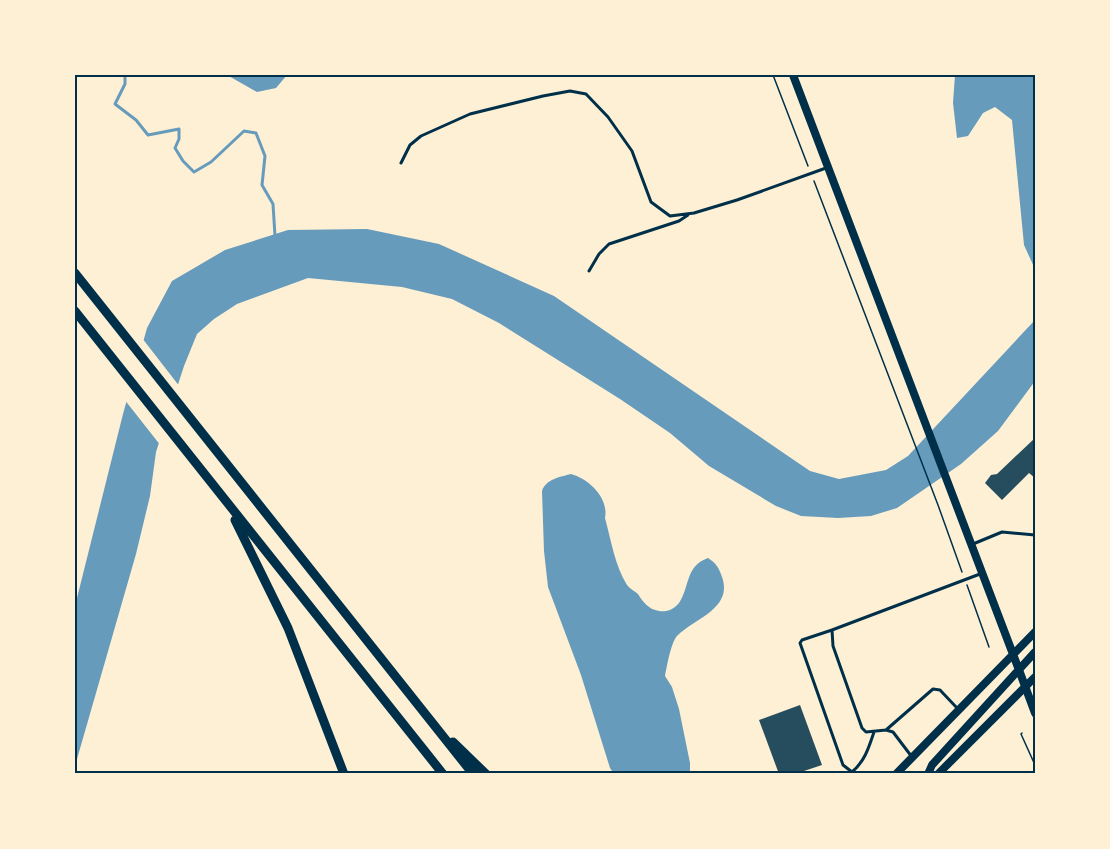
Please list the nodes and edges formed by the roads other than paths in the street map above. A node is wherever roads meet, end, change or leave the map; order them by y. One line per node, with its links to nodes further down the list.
1 (793, 75): 3 (main road)
2 (401, 163): 4 (lane)
3 (828, 168): 4 (lane); 10 (main road)
4 (689, 214): 5 (lane)
5 (590, 271)
6 (75, 273): 19 (highway)
7 (75, 311): 8 (highway)
8 (226, 501): 25 (highway); 26 (highway)
9 (1035, 535): 10 (lane)
10 (971, 544): 11 (main road)
11 (982, 573): 12 (lane); 15 (main road)
12 (832, 630): 23 (lane); 23 (lane)
13 (1035, 632): 15 (main road)
14 (1035, 652): 16 (main road)
15 (1012, 654): 16 (main road); 20 (main road)
16 (1018, 670): 18 (main road); 30 (main road)
17 (1035, 677): 18 (main road)
18 (1025, 687): 21 (main road); 31 (main road)
19 (421, 708): 27 (highway); 28 (highway)
20 (959, 710): 22 (lane); 24 (main road)
21 (1035, 712)
22 (886, 730): 23 (lane); 24 (lane)
23 (874, 732)
24 (912, 758): 29 (main road)
25 (344, 774)
26 (442, 774)
27 (473, 774)
28 (486, 774)
29 (896, 774)
30 (928, 774)
31 (938, 774)

